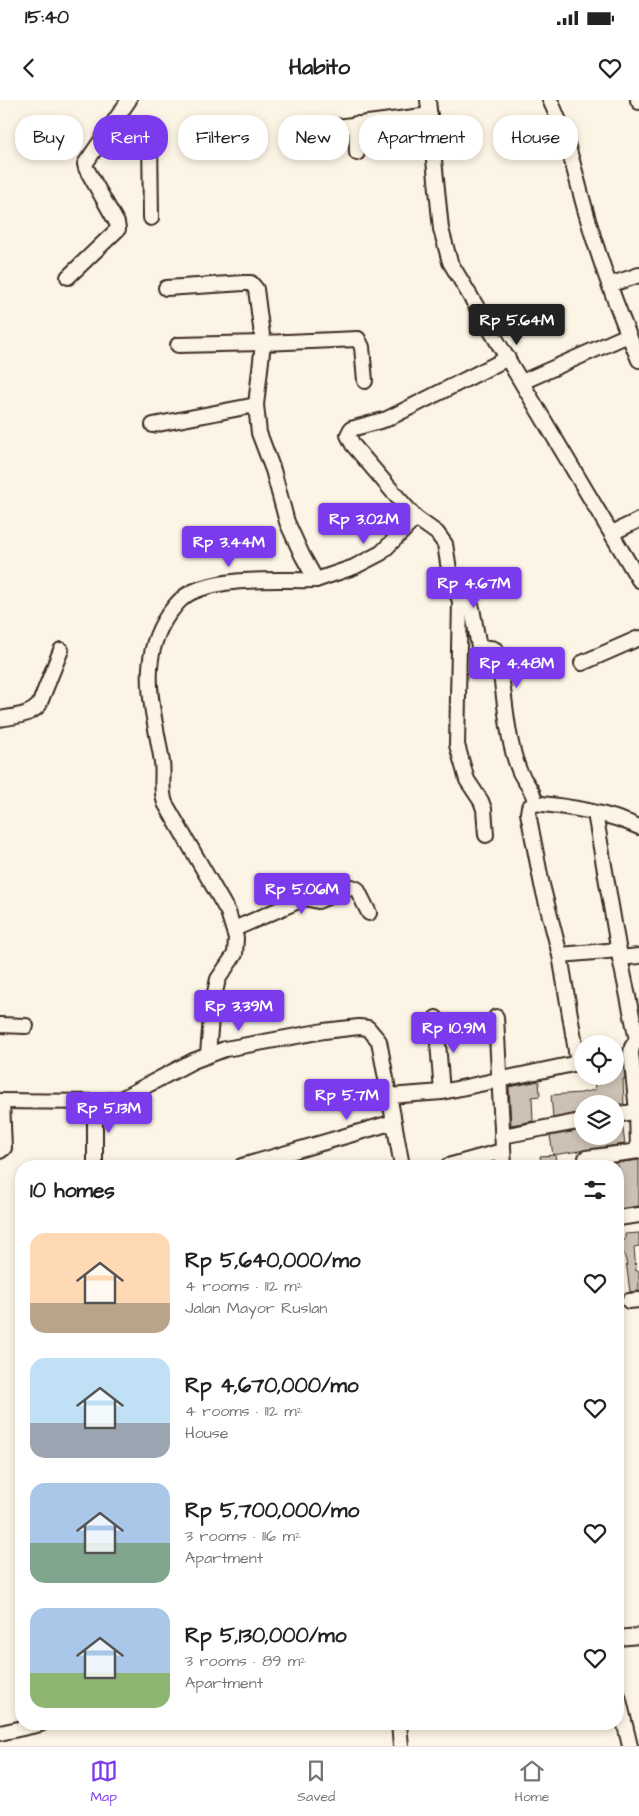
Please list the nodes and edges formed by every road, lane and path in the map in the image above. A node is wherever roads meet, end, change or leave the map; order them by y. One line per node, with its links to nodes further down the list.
1 (129, 100): 4 (street)
2 (428, 100): 5 (street)
3 (550, 100): 16 (street)
4 (119, 115)
5 (430, 115)
6 (356, 124): 7 (street); 8 (street); 10 (street)
7 (359, 124)
8 (349, 125)
9 (93, 151): 15 (street)
10 (357, 153)
11 (150, 160): 13 (street)
12 (434, 160): 21 (street)
13 (151, 218)
14 (639, 275): 16 (street)
15 (68, 277)
16 (609, 284): 18 (street)
17 (166, 288): 19 (street)
18 (628, 335): 22 (street); 24 (street)
19 (263, 343): 20 (street); 23 (street); 25 (street)
20 (178, 345)
21 (508, 358): 24 (street); 27 (street)
22 (639, 360)
23 (365, 381)
24 (522, 382): 29 (street)
25 (256, 405): 26 (street); 30 (street)
26 (153, 425)
27 (416, 518): 30 (street); 32 (street)
28 (639, 520): 29 (street)
29 (612, 533): 31 (street)
30 (316, 580): 42 (street)
31 (639, 580)
32 (460, 601): 37 (street); 40 (street)
33 (639, 638): 35 (street)
34 (61, 650): 36 (street)
35 (582, 663)
36 (0, 718)
37 (534, 803): 38 (street); 44 (street)
38 (595, 813): 39 (street); 43 (street)
39 (639, 827)
40 (486, 835)
41 (369, 913): 42 (street)
42 (234, 929): 50 (street)
43 (620, 954): 44 (street); 45 (street); 56 (street)
44 (560, 955): 51 (street)
45 (639, 956)
46 (496, 1017): 51 (street)
47 (436, 1018): 52 (street)
48 (0, 1025): 49 (street)
49 (26, 1026)
50 (208, 1054): 53 (street); 55 (street)
51 (499, 1080): 52 (street); 60 (street)
52 (442, 1092): 53 (street)
53 (389, 1096): 58 (street)
54 (1, 1101): 55 (street); 61 (street)
55 (95, 1102): 65 (street)
56 (638, 1111): 57 (street); 63 (street)
57 (624, 1113)
58 (394, 1122): 66 (street); 67 (street)
59 (574, 1122): 60 (street)
60 (502, 1136): 62 (street)
61 (0, 1151)
62 (502, 1151): 68 (street); 69 (street)
63 (639, 1151): 64 (street)
64 (586, 1158)
65 (95, 1160)
66 (263, 1160)
67 (401, 1160)
68 (470, 1160)
69 (503, 1160)
70 (639, 1215): 71 (street)
71 (624, 1217)
72 (639, 1636): 73 (street)
73 (624, 1637)
74 (624, 1721): 79 (street)
75 (15, 1730): 77 (street)
76 (400, 1730): 78 (street)
77 (0, 1733)
78 (401, 1746)
79 (630, 1746)

